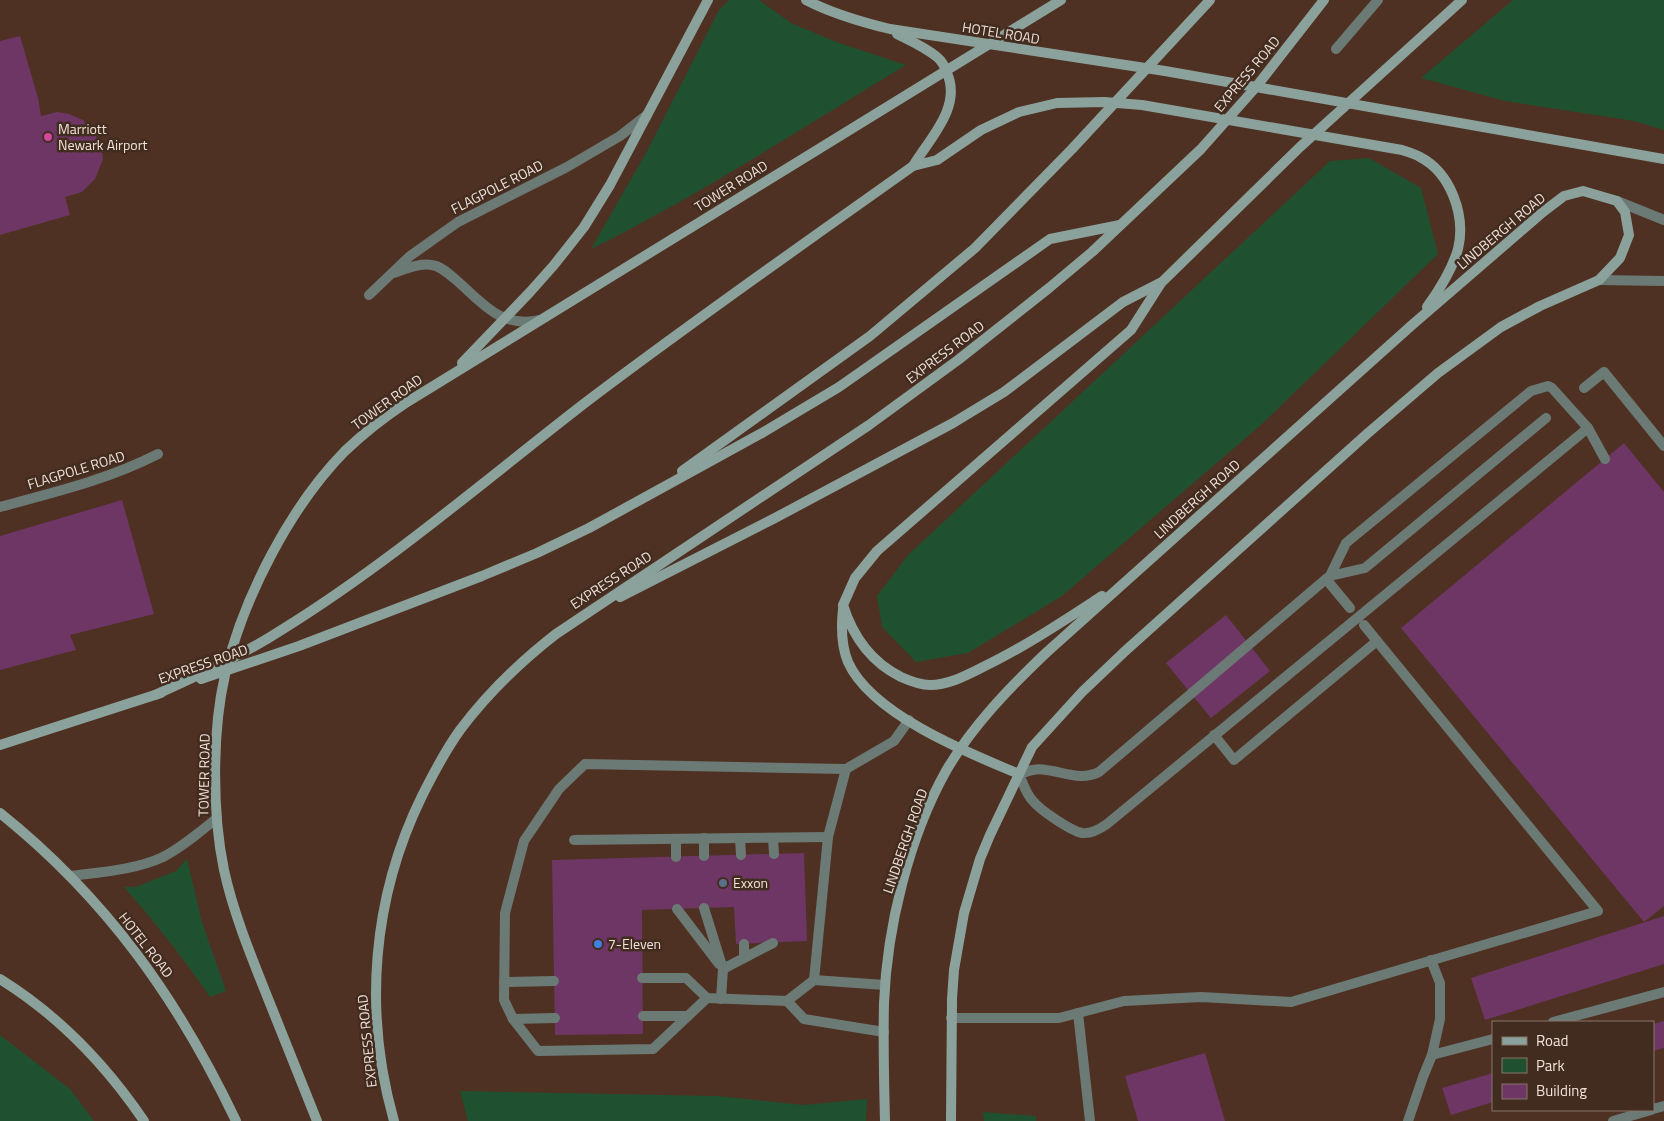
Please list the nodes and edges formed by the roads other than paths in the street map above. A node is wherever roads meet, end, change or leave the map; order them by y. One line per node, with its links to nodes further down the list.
1 (708, 0): 10 (street)
2 (806, 0): 8 (street, HOTEL ROAD)
3 (1061, 0): 22 (street, TOWER ROAD)
4 (1210, 0): 31 (street)
5 (1324, 0): 15 (street, EXPRESS ROAD)
6 (1378, 0): 9 (lane)
7 (1462, 0): 19 (street)
8 (890, 29): 11 (street, HOTEL ROAD); 12 (street)
9 (1336, 49)
10 (647, 115): 16 (lane, FLAGPOLE ROAD); 21 (street)
11 (1664, 159)
12 (913, 166): 23 (street); 40 (street)
13 (1617, 201): 14 (lane); 17 (street); 23 (street, LINDBERGH ROAD)
14 (1664, 220)
15 (1121, 224): 31 (street, EXPRESS ROAD); 37 (street, EXPRESS ROAD)
16 (391, 274): 20 (lane, FLAGPOLE ROAD); 21 (lane)
17 (1599, 280): 18 (lane); 46 (street)
18 (1664, 281)
19 (1161, 283): 35 (street); 37 (street)
20 (369, 295)
21 (506, 319): 22 (lane); 24 (street)
22 (541, 320): 24 (street, TOWER ROAD)
23 (1412, 325): 34 (street, LINDBERGH ROAD)
24 (451, 374): 48 (street, TOWER ROAD)
25 (1584, 388): 28 (lane)
26 (1546, 418): 33 (lane)
27 (1588, 428): 30 (lane); 33 (lane); 42 (lane)
28 (1664, 446)
29 (158, 454): 32 (lane, FLAGPOLE ROAD)
30 (1605, 459)
31 (642, 499): 40 (street, EXPRESS ROAD)
32 (0, 507)
33 (1328, 577): 36 (lane); 46 (lane)
34 (1130, 578): 35 (street); 44 (street, LINDBERGH ROAD)
35 (843, 605): 41 (street)
36 (1350, 608)
37 (577, 619): 92 (street, EXPRESS ROAD)
38 (1364, 625): 39 (lane)
39 (1377, 641): 42 (lane); 65 (lane)
40 (155, 695): 43 (street, EXPRESS ROAD)
41 (909, 720): 44 (street); 45 (lane)
42 (1214, 735): 46 (lane)
43 (0, 744)
44 (960, 749): 46 (street); 72 (street, LINDBERGH ROAD)
45 (846, 768): 49 (lane); 71 (lane)
46 (1019, 774): 81 (street)
47 (0, 813): 59 (street, HOTEL ROAD)
48 (217, 818): 59 (lane); 91 (street, TOWER ROAD)
49 (828, 837): 52 (lane); 69 (lane)
50 (704, 838): 51 (lane); 53 (lane); 57 (lane)
51 (740, 838): 52 (lane); 56 (lane)
52 (773, 838): 55 (lane)
53 (676, 839): 54 (lane); 58 (lane)
54 (574, 840)
55 (774, 854)
56 (741, 855)
57 (704, 856)
58 (676, 857)
59 (71, 876): 90 (street, HOTEL ROAD)
60 (704, 908): 66 (lane)
61 (677, 909): 66 (lane)
62 (773, 942): 64 (lane)
63 (744, 944): 64 (lane)
64 (744, 957): 66 (lane)
65 (1431, 960): 77 (lane); 86 (lane)
66 (722, 969): 75 (lane)
67 (642, 978): 74 (lane)
68 (0, 979): 89 (street)
69 (814, 980): 72 (lane); 76 (lane)
70 (554, 981): 71 (lane)
71 (504, 982): 82 (lane)
72 (885, 986): 84 (street, LINDBERGH ROAD)
73 (1664, 992): 83 (lane)
74 (706, 998): 75 (lane); 79 (lane)
75 (721, 999): 76 (lane)
76 (787, 1001): 84 (lane)
77 (1078, 1013): 81 (lane); 94 (lane)
78 (643, 1016): 79 (lane)
79 (688, 1016): 82 (lane)
80 (555, 1018): 82 (lane)
81 (951, 1018): 88 (street)
82 (514, 1019)
83 (1557, 1021)
84 (884, 1032): 93 (street, LINDBERGH ROAD)
85 (1492, 1039): 86 (lane)
86 (1432, 1055): 95 (lane)
87 (1648, 1111): 96 (lane)
88 (950, 1116)
89 (144, 1121)
90 (236, 1121)
91 (317, 1121)
92 (394, 1121)
93 (885, 1121)
94 (1090, 1121)
95 (1408, 1121)
96 (1613, 1121)

